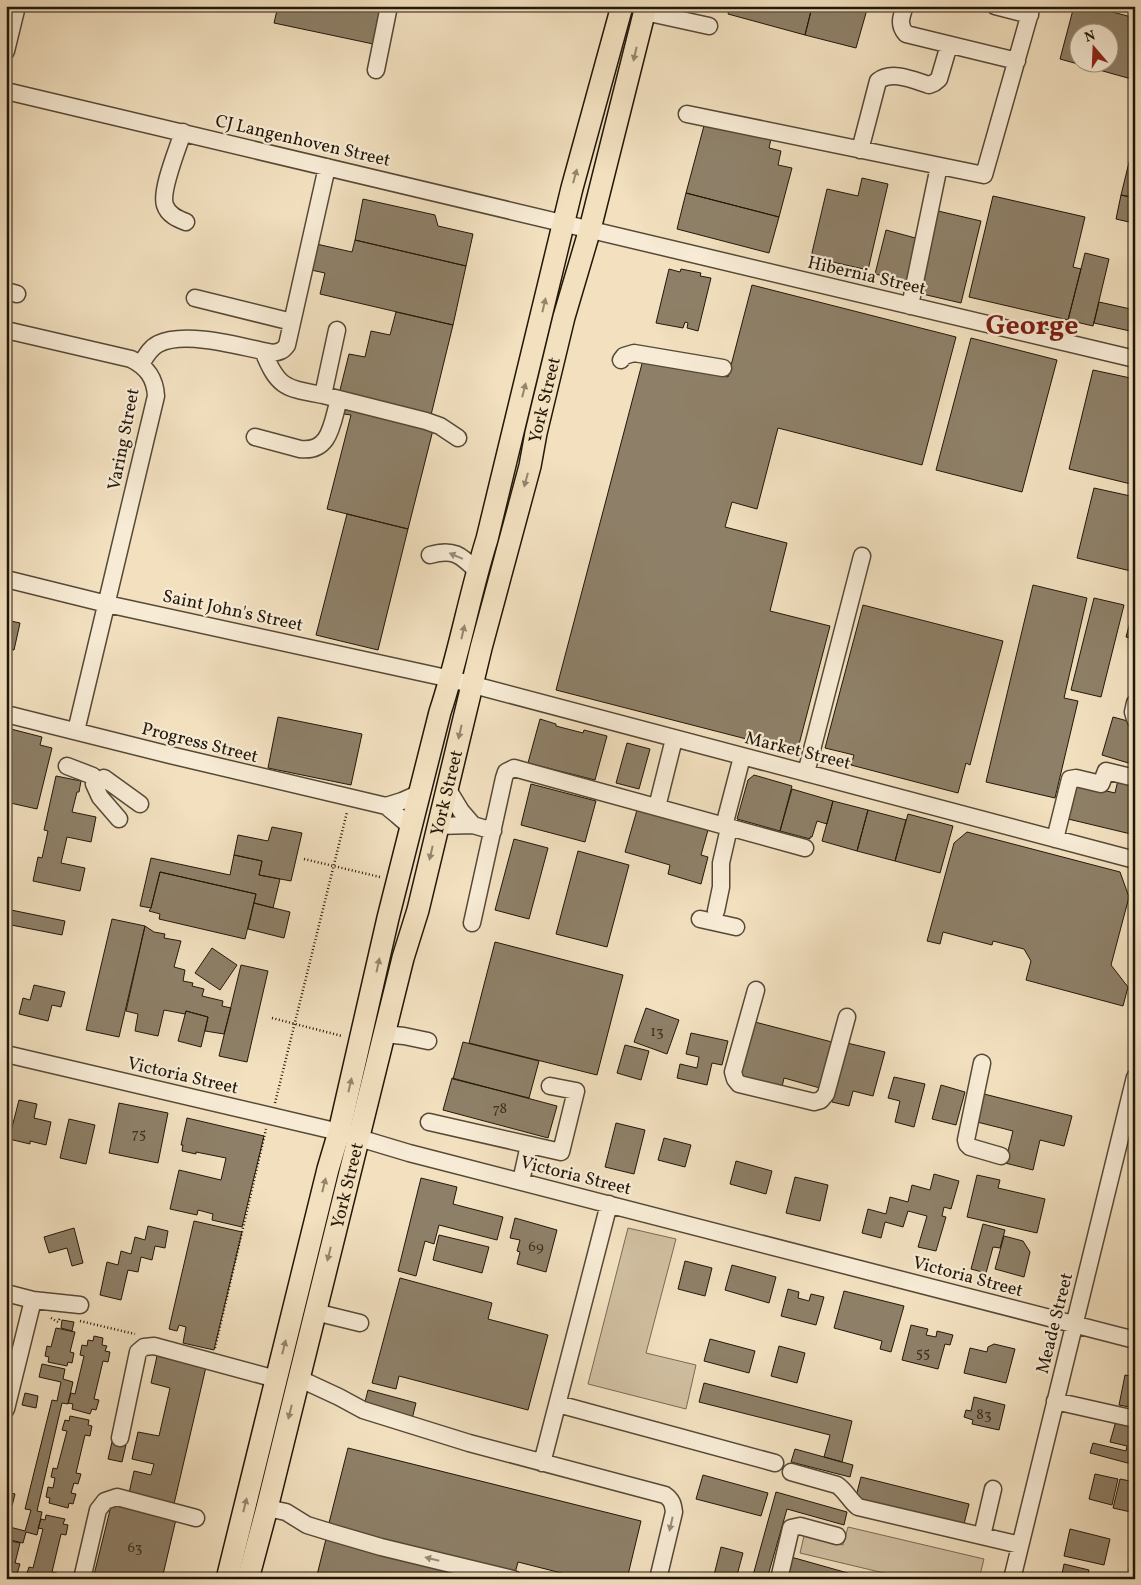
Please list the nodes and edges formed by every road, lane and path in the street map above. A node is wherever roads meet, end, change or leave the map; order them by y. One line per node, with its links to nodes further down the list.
1 (17, 6): 10 (street)
2 (389, 6): 12 (street)
3 (622, 6): 20 (main road, York Street, one-way to 3)
4 (905, 6): 9 (street)
5 (995, 6): 7 (street)
6 (645, 9): 8 (street); 21 (main road, York Street, one-way to 21)
7 (1031, 10): 11 (street)
8 (709, 26)
9 (949, 45): 11 (street); 16 (street)
10 (6, 51)
11 (1017, 61): 17 (street)
12 (376, 70)
13 (6, 91): 15 (street, CJ Langenhoven Street)
14 (687, 114): 16 (street)
15 (182, 132): 18 (street, CJ Langenhoven Street); 19 (street)
16 (860, 150): 17 (street)
17 (939, 166): 23 (street)
18 (327, 167): 20 (street, CJ Langenhoven Street); 24 (street)
19 (186, 222)
20 (563, 223): 21 (street, CJ Langenhoven Street); 37 (main road, York Street, one-way to 20)
21 (590, 229): 23 (street, Hibernia Street); 41 (main road, York Street, one-way to 41)
22 (195, 298): 24 (street)
23 (910, 306): 28 (street, Hibernia Street)
24 (292, 322): 27 (street)
25 (6, 330): 30 (street, Varing Street)
26 (337, 330): 32 (street)
27 (263, 351): 30 (street); 32 (street)
28 (1135, 359)
29 (621, 360): 31 (street)
30 (141, 364): 39 (street, Varing Street)
31 (723, 368)
32 (331, 397): 33 (street); 34 (street)
33 (255, 437)
34 (458, 438)
35 (430, 555): 37 (street, one-way to 35)
36 (862, 556): 49 (street)
37 (477, 571): 40 (main road, York Street, one-way to 37)
38 (6, 579): 39 (street, Saint John's Street)
39 (107, 604): 40 (street, Saint John's Street); 45 (street, Varing Street)
40 (451, 679): 41 (street, Market Street); 53 (main road, York Street)
41 (472, 685): 46 (street, Market Street); 52 (main road, York Street, one-way to 52)
42 (1135, 703): 44 (street)
43 (6, 714): 45 (street, Progress Street)
44 (1135, 719)
45 (76, 731): 54 (street, Progress Street)
46 (674, 739): 47 (street, Market Street); 57 (street)
47 (742, 757): 49 (street, Market Street); 61 (street)
48 (67, 766): 51 (street)
49 (806, 773): 64 (street, Market Street)
50 (1135, 778): 64 (street)
51 (97, 779): 55 (street); 58 (street)
52 (447, 788): 59 (street); 60 (main road, York Street)
53 (420, 793): 56 (street, Progress Street); 62 (main road, York Street)
54 (350, 799): 56 (street, Progress Street); 68 (path)
55 (140, 804)
56 (386, 806): 62 (street, Progress Street)
57 (656, 807): 61 (street); 63 (street)
58 (119, 819)
59 (473, 825): 60 (street); 63 (street)
60 (437, 826): 78 (main road, York Street, one-way to 78)
61 (726, 827): 65 (street); 70 (street)
62 (412, 828): 69 (main road, York Street)
63 (493, 831): 72 (street)
64 (1055, 839): 67 (street, Market Street)
65 (805, 848)
66 (304, 859): 68 (path)
67 (1135, 860)
68 (334, 866): 69 (path); 77 (path)
69 (398, 882): 79 (main road, York Street, one-way to 69)
70 (716, 911)
71 (700, 919): 73 (street)
72 (472, 922)
73 (736, 927)
74 (756, 990): 75 (street)
75 (847, 1017)
76 (272, 1018): 77 (path)
77 (295, 1024): 79 (path); 85 (path)
78 (384, 1034): 80 (street); 87 (main road, York Street)
79 (361, 1040): 87 (main road, York Street, one-way to 79)
80 (428, 1041)
81 (6, 1054): 85 (street, Victoria Street)
82 (982, 1062): 89 (street)
83 (1135, 1077): 98 (street, Meade Street)
84 (550, 1086): 88 (street)
85 (271, 1116): 87 (street, Victoria Street); 101 (path)
86 (429, 1122): 88 (street)
87 (348, 1135): 90 (street, Victoria Street); 94 (main road, York Street, one-way to 94); 103 (main road, York Street, one-way to 87)
88 (529, 1145): 90 (street)
89 (1001, 1156)
90 (521, 1181): 91 (street, Victoria Street)
91 (609, 1204): 98 (street, Victoria Street); 105 (street)
92 (6, 1293): 93 (street)
93 (33, 1300): 95 (street); 96 (path); 106 (street)
94 (315, 1312): 97 (street); 102 (main road, York Street)
95 (79, 1313): 99 (path)
96 (65, 1316)
97 (360, 1323)
98 (1074, 1324): 100 (street, Victoria Street); 104 (street, Meade Street)
99 (143, 1336)
100 (1135, 1340)
101 (213, 1353)
102 (298, 1378): 109 (street); 113 (main road, York Street, one-way to 113)
103 (276, 1379): 108 (street); 119 (main road, York Street, one-way to 103)
104 (1055, 1401): 107 (street); 117 (street, Meade Street)
105 (558, 1404): 109 (street); 110 (street)
106 (6, 1409)
107 (1135, 1419)
108 (120, 1438)
109 (542, 1463): 122 (street, one-way to 122)
110 (775, 1463)
111 (791, 1472): 116 (street)
112 (993, 1489): 116 (street)
113 (267, 1508): 120 (main road, York Street); 121 (street, one-way to 113)
114 (196, 1518): 118 (street)
115 (836, 1536): 123 (street)
116 (982, 1536): 117 (street)
117 (1020, 1545): 124 (street, Meade Street)
118 (82, 1579)
119 (226, 1579)
120 (248, 1579)
121 (513, 1579)
122 (658, 1579)
123 (779, 1579)
124 (1012, 1579)

